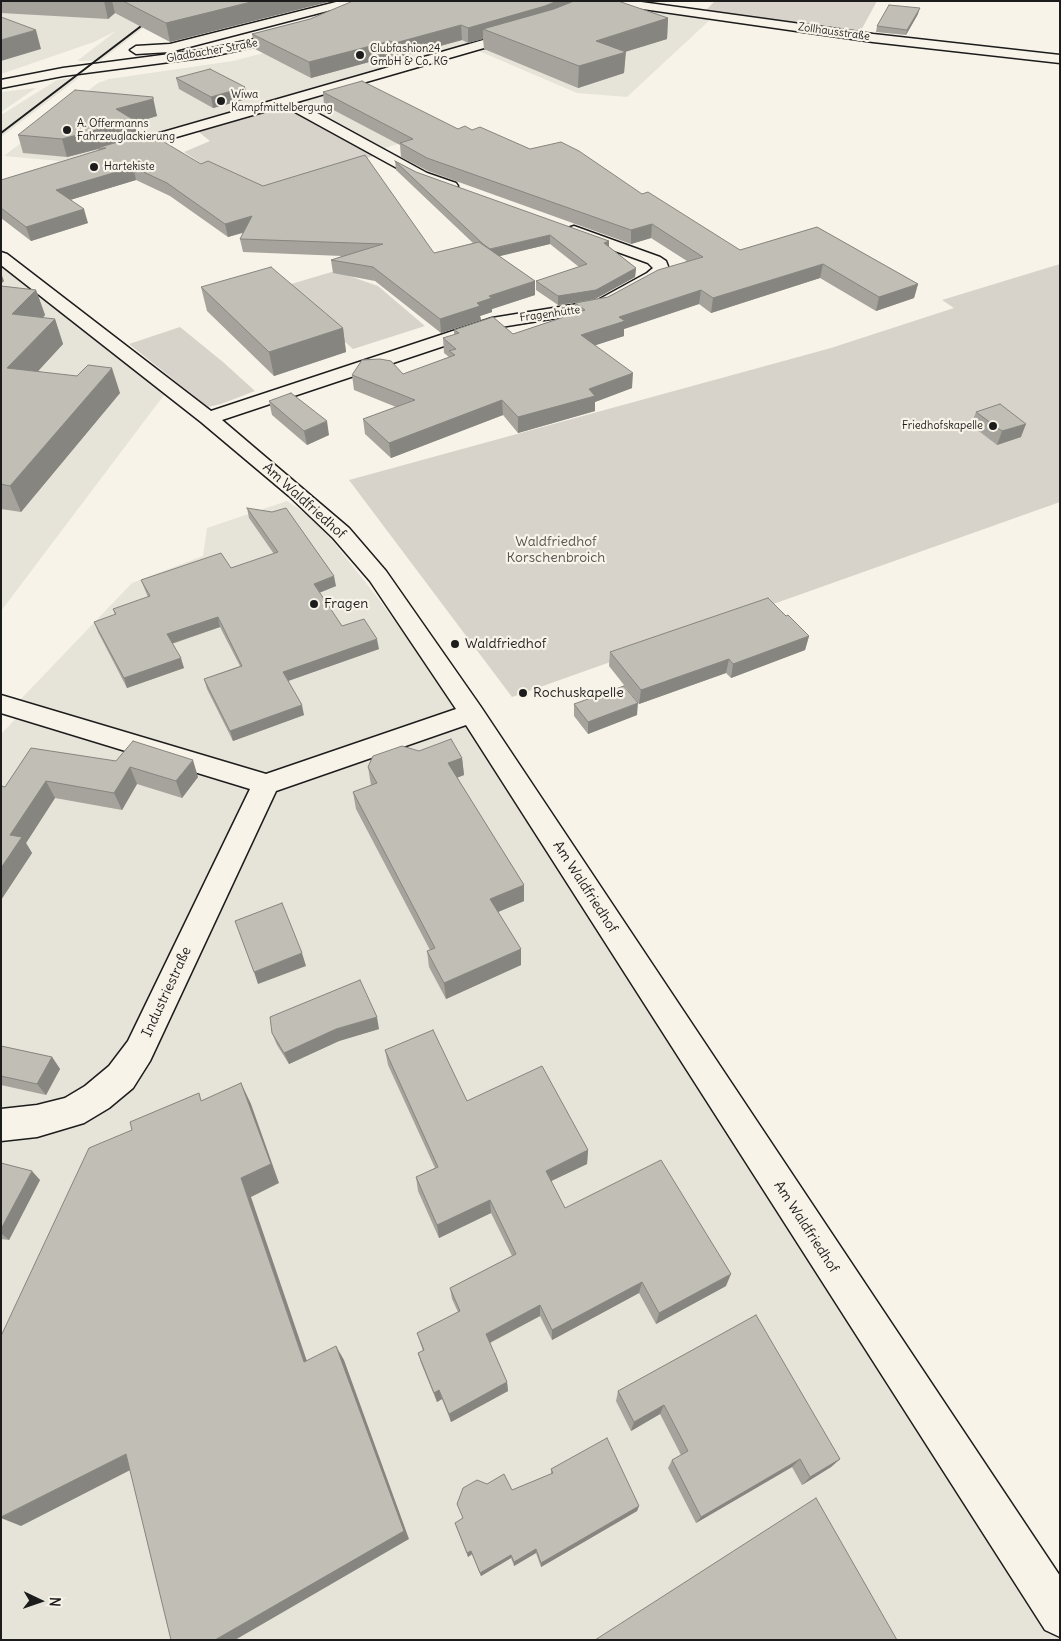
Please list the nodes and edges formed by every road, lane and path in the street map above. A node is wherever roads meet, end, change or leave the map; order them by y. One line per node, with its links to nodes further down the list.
1 (608, 1): 6 (street, Zollhausstraße)
2 (357, 8): 5 (street, Gladbacher Straße)
3 (530, 30): 8 (street)
4 (300, 32): 7 (street, Gladbacher Straße)
5 (136, 50)
6 (1060, 59)
7 (1, 84)
8 (285, 101): 9 (street); 10 (street)
9 (110, 151)
10 (465, 191)
11 (558, 224): 13 (street, Fragenhütte)
12 (1, 257): 13 (street, Am Waldfriedhof)
13 (208, 418): 15 (street, Am Waldfriedhof)
14 (1, 704): 16 (street)
15 (472, 713): 16 (street); 18 (street, Am Waldfriedhof)
16 (266, 784): 17 (street, Industriestraße)
17 (1, 1125)
18 (1060, 1615)

